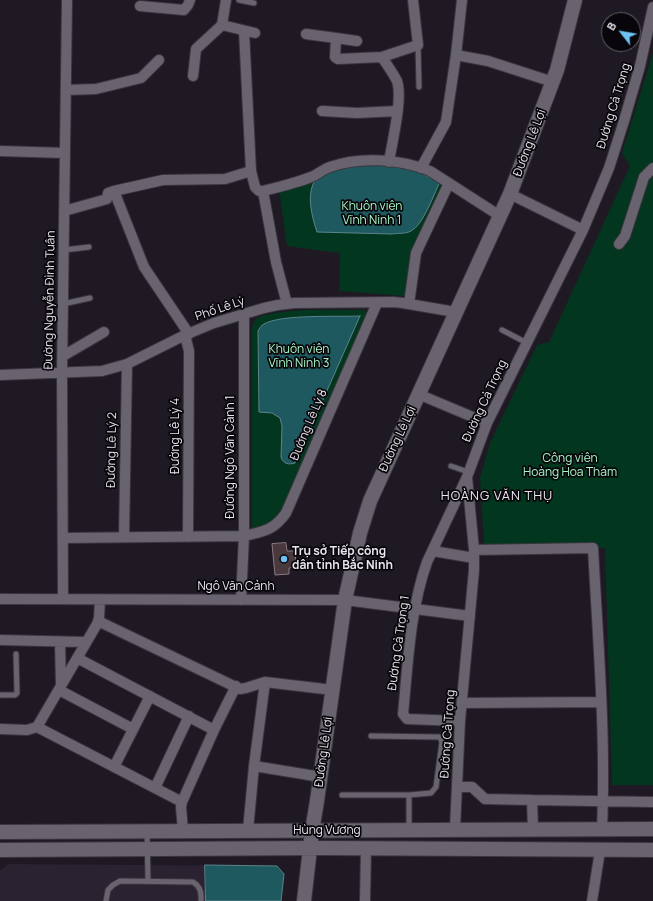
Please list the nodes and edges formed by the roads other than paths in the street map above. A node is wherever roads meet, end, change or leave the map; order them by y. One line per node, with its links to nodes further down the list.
1 (67, 0): 24 (street, Đường Nguyễn Đình Tuân)
2 (190, 0): 9 (street)
3 (226, 0): 11 (street)
4 (239, 0): 8 (lane)
5 (413, 0): 17 (street)
6 (462, 0): 18 (street)
7 (575, 0): 22 (main road, Đường Lê Lợi)
8 (254, 3)
9 (140, 6)
10 (653, 7): 39 (street, Đường Cả Trọng)
11 (222, 25): 12 (street); 21 (street)
12 (244, 31): 13 (street); 32 (street)
13 (255, 33)
14 (306, 34): 15 (street)
15 (336, 38): 16 (street); 19 (street)
16 (356, 41)
17 (418, 45): 19 (street); 23 (lane)
18 (456, 55): 22 (street); 30 (street)
19 (382, 57): 26 (street)
20 (159, 60): 24 (street)
21 (193, 76)
22 (553, 82): 36 (main road, Đường Lê Lợi)
23 (419, 87)
24 (66, 90): 28 (street, Đường Nguyễn Đình Tuân)
25 (322, 111): 26 (street)
26 (397, 111): 29 (street)
27 (0, 151): 28 (street)
28 (65, 153): 37 (street, Đường Nguyễn Đình Tuân)
29 (389, 162): 30 (street); 35 (street)
30 (421, 168): 33 (street)
31 (653, 168): 40 (street)
32 (251, 171): 34 (street); 35 (street)
33 (449, 183): 38 (street); 47 (street)
34 (114, 191): 37 (street); 52 (street)
35 (263, 191): 46 (street)
36 (510, 194): 38 (main road, Đường Lê Lợi); 39 (street)
37 (64, 211): 42 (street, Đường Nguyễn Đình Tuân)
38 (500, 216): 48 (main road, Đường Lê Lợi)
39 (583, 230): 53 (street, Đường Cả Trọng)
40 (619, 244)
41 (89, 247): 42 (lane)
42 (64, 250): 45 (street, Đường Nguyễn Đình Tuân)
43 (90, 298): 45 (lane)
44 (377, 303): 46 (street, Phố Lê Lý); 47 (street, Phố Lê Lý); 62 (street, Đường Lê Lý 8)
45 (63, 304): 54 (street, Đường Nguyễn Đình Tuân)
46 (287, 304): 49 (street, Phố Lê Lý)
47 (409, 304): 48 (street, Phố Lê Lý)
48 (455, 312): 58 (main road, Đường Lê Lợi)
49 (244, 314): 52 (street, Phố Lê Lý); 62 (street, Đường Ngô Văn Cảnh 1)
50 (502, 330): 53 (lane)
51 (104, 332): 54 (street)
52 (187, 334): 55 (street, Phố Lê Lý); 64 (street, Đường Lê Lý 4)
53 (527, 343): 59 (street, Đường Cả Trọng)
54 (63, 356): 56 (street, Đường Nguyễn Đình Tuân)
55 (127, 364): 56 (street, Phố Lê Lý); 63 (street, Đường Lê Lý 2)
56 (62, 373): 57 (street, Phố Lê Lý); 65 (street, Đường Nguyễn Đình Tuân)
57 (0, 375)
58 (418, 394): 59 (street); 72 (main road, Đường Lê Lợi)
59 (488, 423): 61 (street, Đường Cả Trọng)
60 (451, 466): 61 (lane)
61 (468, 475): 66 (street, Đường Cả Trọng 1); 67 (street, Đường Cả Trọng)
62 (244, 536): 64 (street, Đường Lê Lý 8); 71 (street, Đường Ngô Văn Cảnh 1)
63 (124, 537): 64 (street, Đường Lê Lý 8); 65 (street, Đường Lê Lý 8)
64 (188, 537)
65 (64, 538): 69 (street, Đường Nguyễn Đình Tuân)
66 (433, 551): 67 (street); 73 (street, Đường Cả Trọng 1)
67 (474, 554): 74 (street, Đường Cả Trọng); 87 (street)
68 (0, 599): 69 (street, Ngô Văn Cảnh)
69 (64, 600): 70 (street, Ngô Văn Cảnh)
70 (100, 600): 71 (street, Ngô Văn Cảnh); 75 (street)
71 (241, 600): 72 (street, Ngô Văn Cảnh)
72 (345, 600): 73 (street, Ngô Văn Cảnh); 84 (main road, Đường Lê Lợi)
73 (414, 609): 74 (street, Ngô Văn Cảnh); 90 (street, Đường Cả Trọng 1)
74 (470, 616): 88 (street, Đường Cả Trọng)
75 (98, 620): 78 (street); 82 (street)
76 (0, 640): 77 (street)
77 (60, 642): 78 (street); 83 (street)
78 (86, 642): 80 (street)
79 (16, 654): 85 (lane)
80 (77, 658): 83 (street); 86 (street)
81 (265, 682): 82 (street); 84 (street); 96 (street)
82 (236, 686): 94 (street)
83 (60, 688): 91 (street); 92 (street)
84 (333, 690): 98 (main road, Đường Lê Lợi)
85 (0, 695)
86 (150, 696): 89 (street); 92 (street)
87 (601, 702): 88 (street); 105 (street)
88 (462, 703): 90 (street, Đường Cả Trọng)
89 (189, 716): 94 (street); 100 (street)
90 (460, 721): 99 (street, Đường Cả Trọng)
91 (37, 727): 93 (street); 97 (street)
92 (133, 729): 97 (street)
93 (0, 730)
94 (214, 730): 104 (street)
95 (372, 736): 102 (lane)
96 (254, 766): 98 (street); 111 (street)
97 (114, 767): 100 (street)
98 (321, 777): 115 (main road, Đường Lê Lợi)
99 (457, 787): 103 (street); 113 (street, Đường Cả Trọng)
100 (155, 788): 104 (street)
101 (342, 795): 102 (lane)
102 (409, 795): 112 (lane)
103 (532, 800): 105 (street); 107 (street)
104 (182, 802): 110 (street)
105 (603, 802): 106 (street); 108 (street)
106 (653, 802)
107 (532, 829): 108 (main road, Hùng Vương); 113 (main road, Hùng Vương)
108 (602, 829): 109 (main road, Hùng Vương); 122 (main road)
109 (653, 829)
110 (183, 830): 111 (main road, Hùng Vương); 114 (main road, Hùng Vương)
111 (248, 830): 115 (main road, Hùng Vương)
112 (409, 830): 113 (main road, Hùng Vương); 115 (main road, Hùng Vương)
113 (455, 830)
114 (147, 831): 116 (main road, Hùng Vương); 120 (lane)
115 (312, 831): 117 (main road, Đường Lê Lợi)
116 (0, 832)
117 (310, 848): 118 (main road, Hùng Vương); 120 (main road, Hùng Vương); 126 (main road, Đường Lê Lợi)
118 (366, 849): 122 (main road, Hùng Vương); 127 (street)
119 (0, 850): 120 (main road, Hùng Vương)
120 (147, 850): 123 (lane)
121 (653, 850): 122 (main road, Hùng Vương)
122 (600, 851): 128 (street)
123 (148, 880): 124 (lane); 125 (lane)
124 (106, 901)
125 (201, 901)
126 (304, 901)
127 (365, 901)
128 (592, 901)

